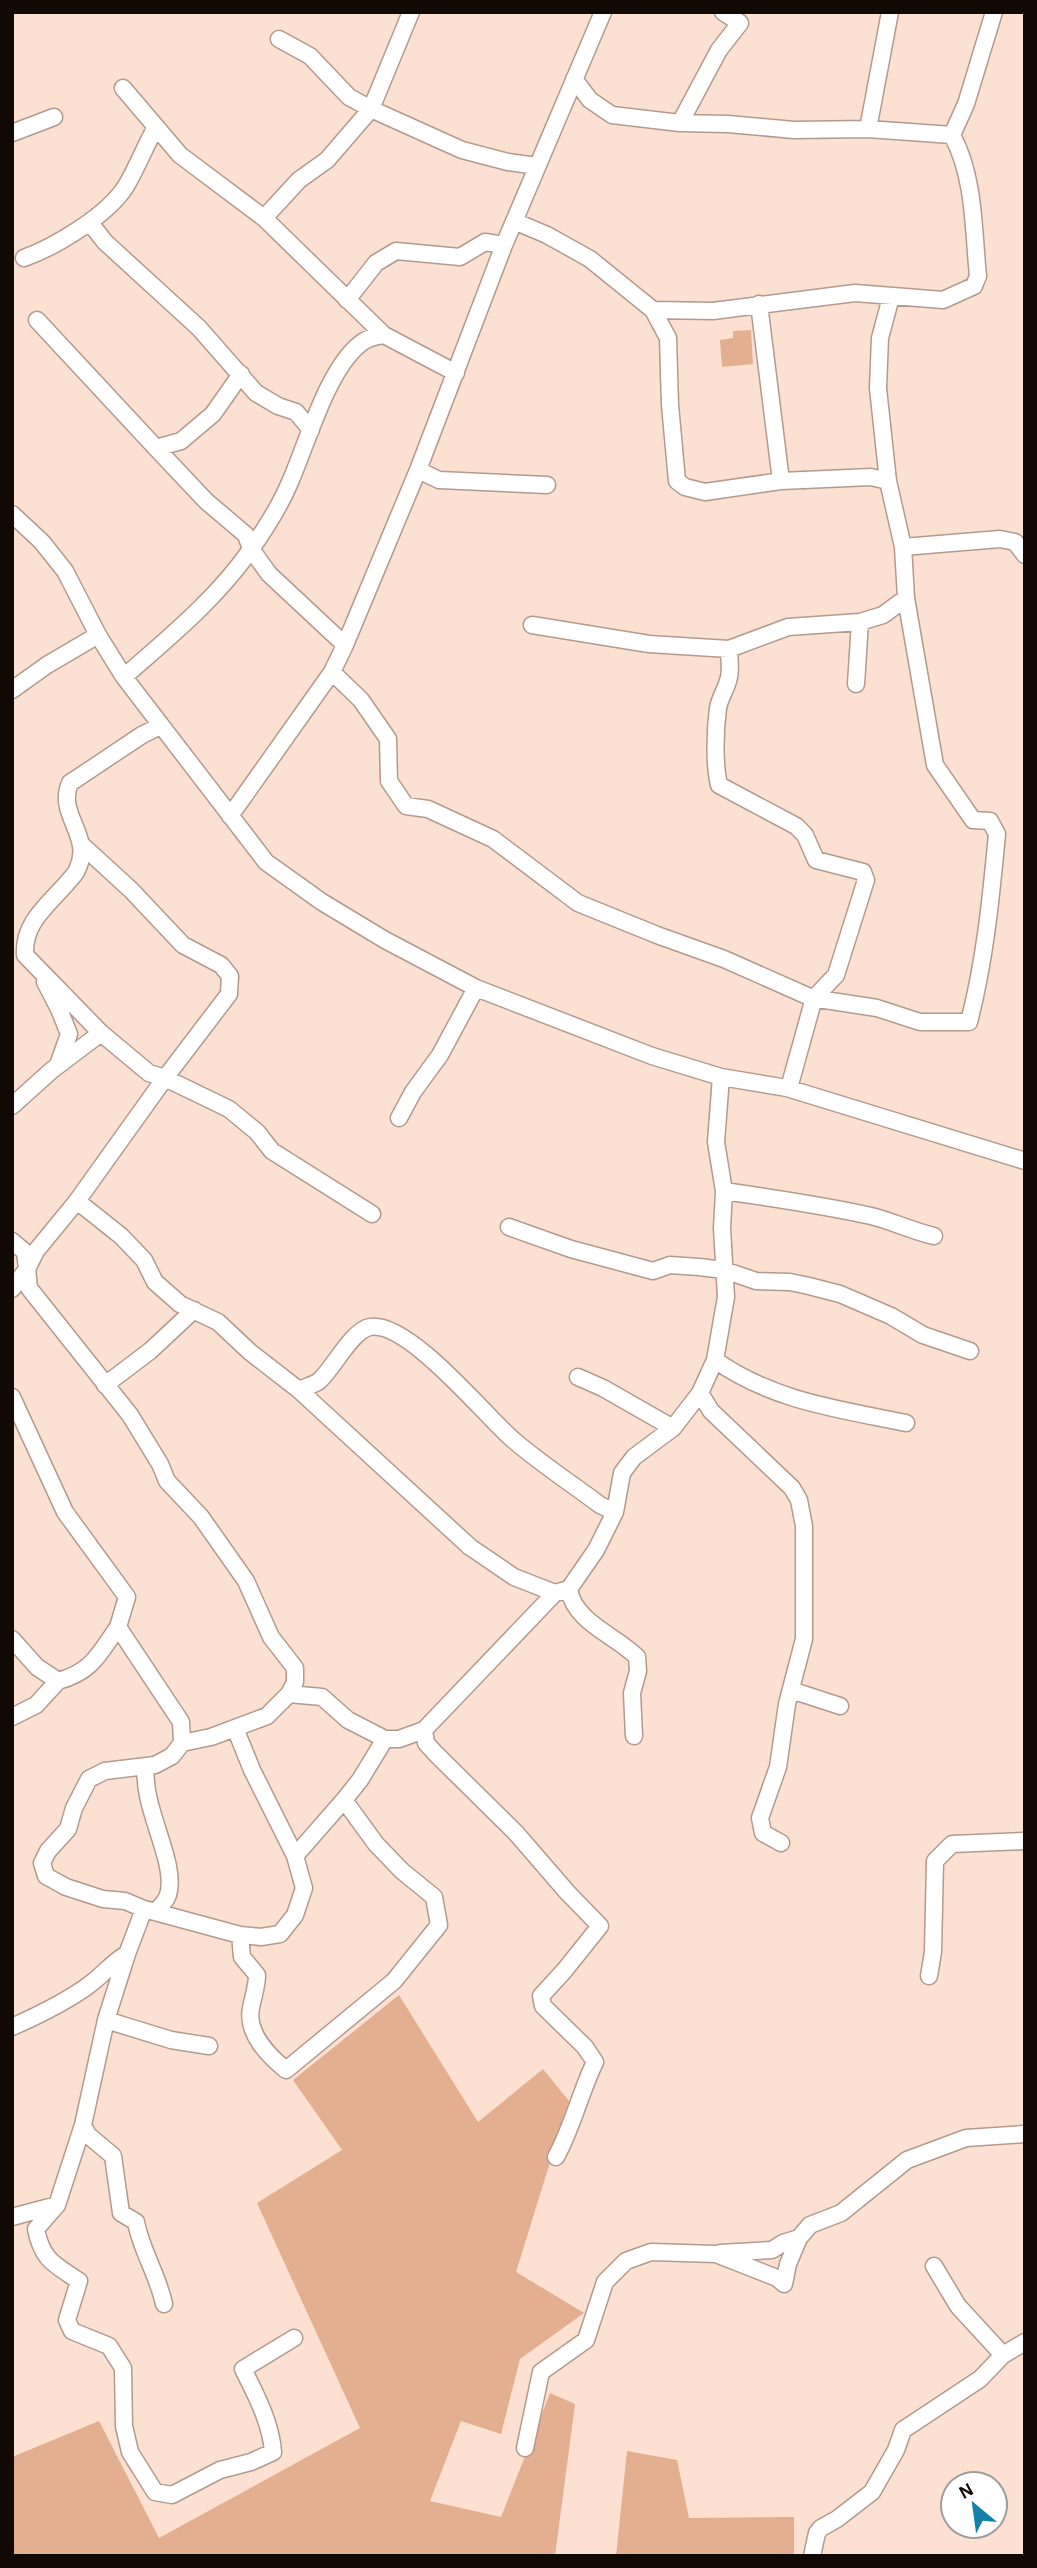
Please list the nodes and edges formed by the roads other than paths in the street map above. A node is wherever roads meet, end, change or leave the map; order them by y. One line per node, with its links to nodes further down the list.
1 (411, 12): 10 (street)
2 (603, 12): 8 (street)
3 (723, 12): 6 (street)
4 (890, 12): 14 (street)
5 (994, 12): 16 (street)
6 (744, 18): 12 (street)
7 (279, 39): 10 (street)
8 (574, 79): 12 (street); 17 (street)
9 (124, 88): 13 (street)
10 (371, 109): 17 (street); 18 (street)
11 (54, 117): 15 (street)
12 (680, 123): 14 (street)
13 (156, 127): 18 (street); 20 (street)
14 (868, 129): 16 (street)
15 (12, 133)
16 (952, 135): 23 (street)
17 (537, 166): 19 (street)
18 (264, 218): 24 (street)
19 (514, 221): 21 (street); 26 (street)
20 (90, 223): 22 (street); 29 (street)
21 (504, 245): 24 (street); 30 (street)
22 (24, 258)
23 (891, 297): 25 (street); 37 (street)
24 (347, 300): 28 (street)
25 (759, 304): 26 (street); 36 (street)
26 (653, 310): 36 (street)
27 (37, 320): 34 (street)
28 (384, 335): 30 (street); 31 (street)
29 (241, 373): 32 (street); 34 (street)
30 (456, 373): 35 (street)
31 (324, 399): 32 (street); 33 (street)
32 (296, 412): 33 (street)
33 (312, 430): 41 (street)
34 (156, 448): 41 (street)
35 (418, 470): 38 (street); 47 (street)
36 (781, 481): 37 (street)
37 (888, 481): 40 (street)
38 (547, 485)
39 (12, 514): 46 (street)
40 (903, 547): 42 (street); 43 (street)
41 (251, 549): 47 (street); 50 (street)
42 (1025, 555)
43 (906, 598): 44 (street); 58 (street)
44 (860, 622): 48 (street); 51 (street)
45 (532, 625): 48 (street)
46 (98, 635): 50 (street); 52 (street)
47 (345, 645): 49 (street)
48 (729, 649): 58 (street)
49 (332, 672): 54 (street); 58 (street)
50 (124, 677): 53 (street)
51 (856, 684)
52 (12, 690)
53 (160, 726): 54 (street); 55 (street)
54 (230, 816): 57 (street)
55 (83, 846): 56 (street); 62 (street)
56 (37, 968): 59 (street); 60 (street)
57 (476, 988): 61 (street); 65 (street)
58 (814, 998): 63 (street)
59 (101, 1033): 60 (street); 62 (street)
60 (58, 1066): 64 (street)
61 (721, 1077): 63 (street); 67 (street)
62 (165, 1078): 68 (street); 69 (street)
63 (789, 1088): 66 (street)
64 (12, 1106)
65 (399, 1118)
66 (1025, 1161)
67 (724, 1191): 71 (street); 74 (street)
68 (77, 1201): 73 (street); 76 (street)
69 (372, 1214)
70 (509, 1227): 74 (street)
71 (934, 1236)
72 (12, 1241): 73 (street)
73 (27, 1269): 75 (street); 80 (street)
74 (724, 1270): 77 (street); 78 (street)
75 (12, 1289)
76 (194, 1310): 80 (street); 81 (street)
77 (970, 1350)
78 (715, 1360): 82 (street); 84 (street)
79 (578, 1377): 85 (street)
80 (105, 1385): 92 (street)
81 (299, 1390): 86 (street); 87 (street)
82 (700, 1392): 85 (street); 91 (street)
83 (12, 1397): 88 (street)
84 (906, 1423)
85 (673, 1428): 86 (street)
86 (615, 1512): 87 (street)
87 (562, 1591): 96 (street); 97 (street)
88 (118, 1627): 90 (street); 99 (street)
89 (12, 1639): 90 (street)
90 (58, 1681): 94 (street)
91 (791, 1690): 93 (street); 103 (street)
92 (289, 1694): 95 (street); 98 (street)
93 (840, 1706)
94 (12, 1717)
95 (235, 1728): 99 (street); 104 (street)
96 (424, 1730): 98 (street); 114 (street)
97 (634, 1735)
98 (385, 1739): 101 (street)
99 (182, 1742): 100 (street)
100 (146, 1766): 105 (street); 105 (street)
101 (344, 1800): 104 (street); 106 (street)
102 (1025, 1841): 108 (street)
103 (781, 1843)
104 (295, 1856): 106 (street)
105 (149, 1911): 106 (street); 107 (street)
106 (240, 1935)
107 (127, 1954): 109 (street); 110 (street)
108 (929, 1976)
109 (106, 2020): 111 (street); 112 (street)
110 (12, 2027)
111 (209, 2046)
112 (83, 2125): 115 (street); 120 (street)
113 (1025, 2134): 117 (street)
114 (556, 2157)
115 (57, 2206): 116 (street); 121 (street)
116 (12, 2217)
117 (799, 2238): 118 (street); 118 (street)
118 (716, 2254): 124 (street)
119 (934, 2266): 123 (street)
120 (164, 2304)
121 (294, 2338)
122 (1025, 2342): 123 (street)
123 (1003, 2355): 125 (street)
124 (525, 2448)
125 (812, 2556)

